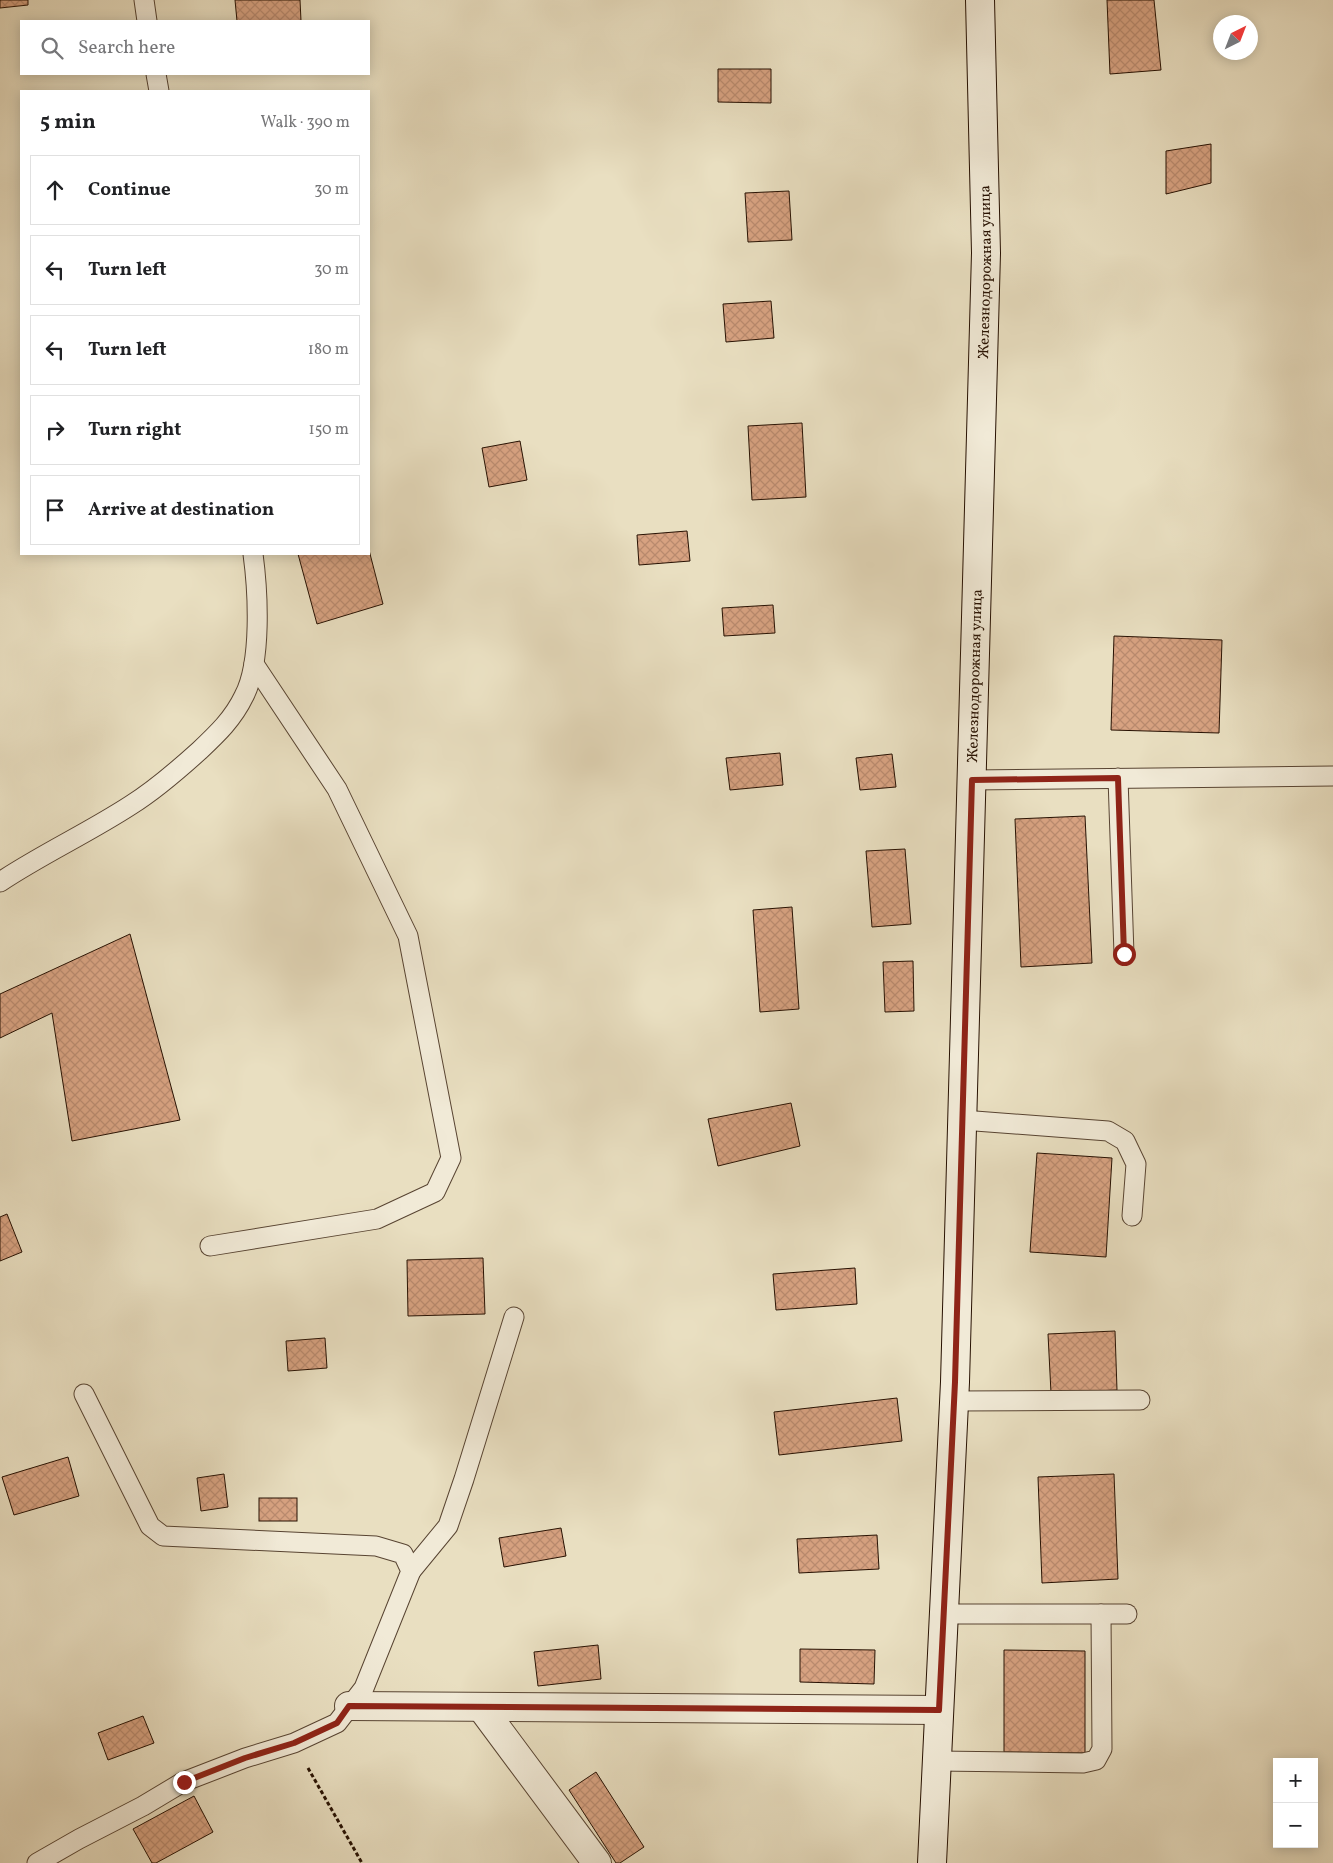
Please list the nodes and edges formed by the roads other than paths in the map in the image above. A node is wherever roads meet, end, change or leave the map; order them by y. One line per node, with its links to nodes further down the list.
1 (144, 0): 3 (lane)
2 (980, 0): 10 (street, Железнодорожная улица)
3 (148, 20)
4 (156, 75): 5 (lane)
5 (159, 90)
6 (253, 555): 7 (lane)
7 (254, 664): 11 (lane); 15 (lane)
8 (1333, 776): 9 (lane)
9 (1118, 778): 10 (lane); 12 (lane)
10 (972, 780): 13 (street, Железнодорожная улица)
11 (0, 882)
12 (1124, 954)
13 (962, 1120): 14 (lane); 19 (street, Железнодорожная улица)
14 (1132, 1216)
15 (210, 1246)
16 (514, 1317): 20 (lane)
17 (84, 1394): 20 (lane)
18 (1140, 1400): 19 (lane)
19 (954, 1401): 21 (street, Железнодорожная улица)
20 (411, 1571): 24 (lane)
21 (944, 1614): 22 (lane); 26 (street, Железнодорожная улица)
22 (1101, 1614): 23 (lane); 27 (lane)
23 (1127, 1614)
24 (349, 1706): 25 (street); 28 (lane)
25 (482, 1707): 26 (street); 29 (street)
26 (939, 1710): 27 (street, Железнодорожная улица)
27 (936, 1762): 30 (street, Железнодорожная улица)
28 (38, 1863)
29 (597, 1863)
30 (932, 1863)

